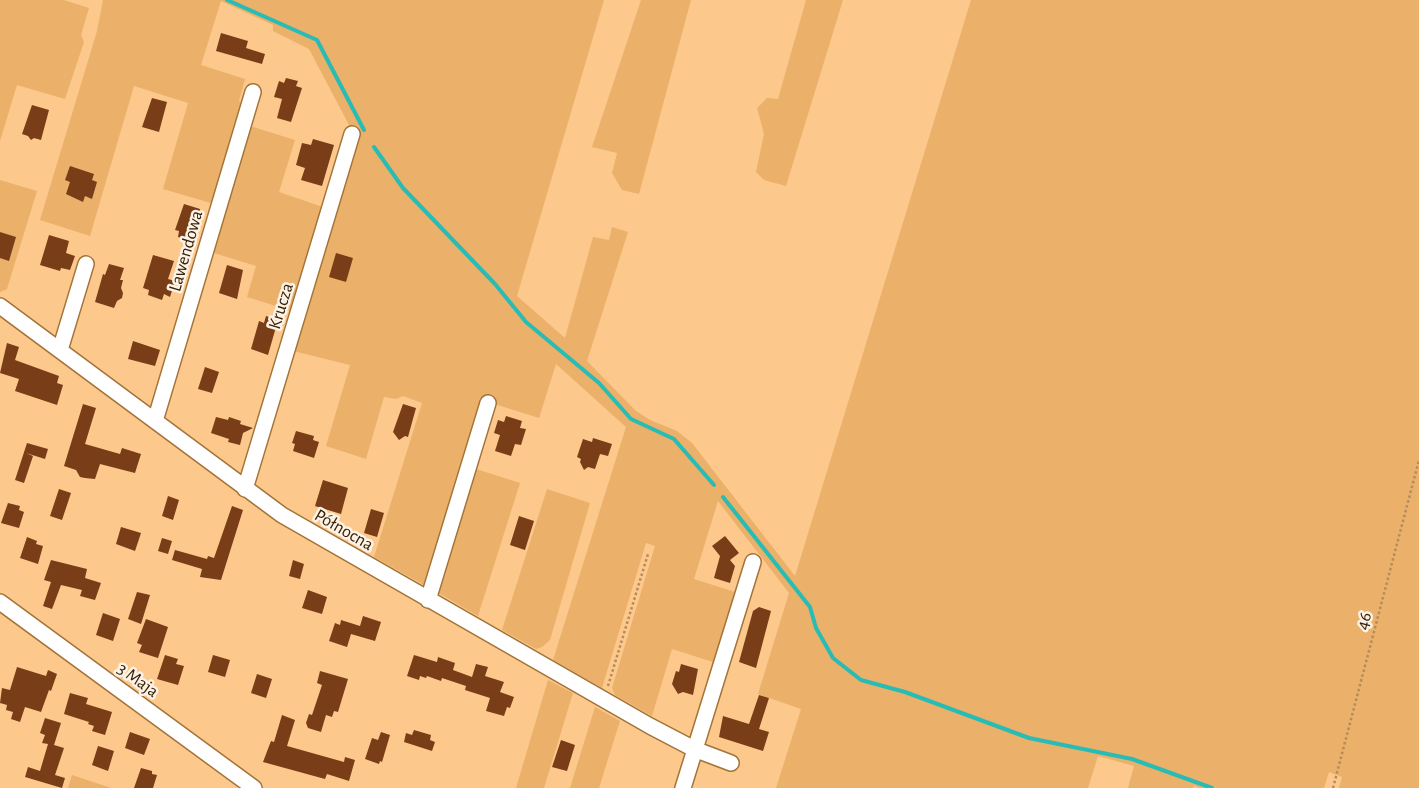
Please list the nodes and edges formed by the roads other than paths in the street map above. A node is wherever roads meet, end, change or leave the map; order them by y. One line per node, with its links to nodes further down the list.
1 (253, 92): 7 (street, Lawendowa)
2 (352, 134): 8 (street, Krucza)
3 (86, 264): 5 (street)
4 (0, 306): 5 (street, Północna)
5 (60, 350): 7 (street, Północna)
6 (488, 403): 10 (street)
7 (156, 421): 8 (street, Północna)
8 (245, 489): 10 (street, Północna)
9 (753, 562): 12 (street)
10 (428, 600): 12 (street, Północna)
11 (0, 602): 14 (street, 3 Maja)
12 (694, 749): 13 (street, Północna); 15 (street)
13 (731, 762)
14 (254, 788)
15 (683, 788)

